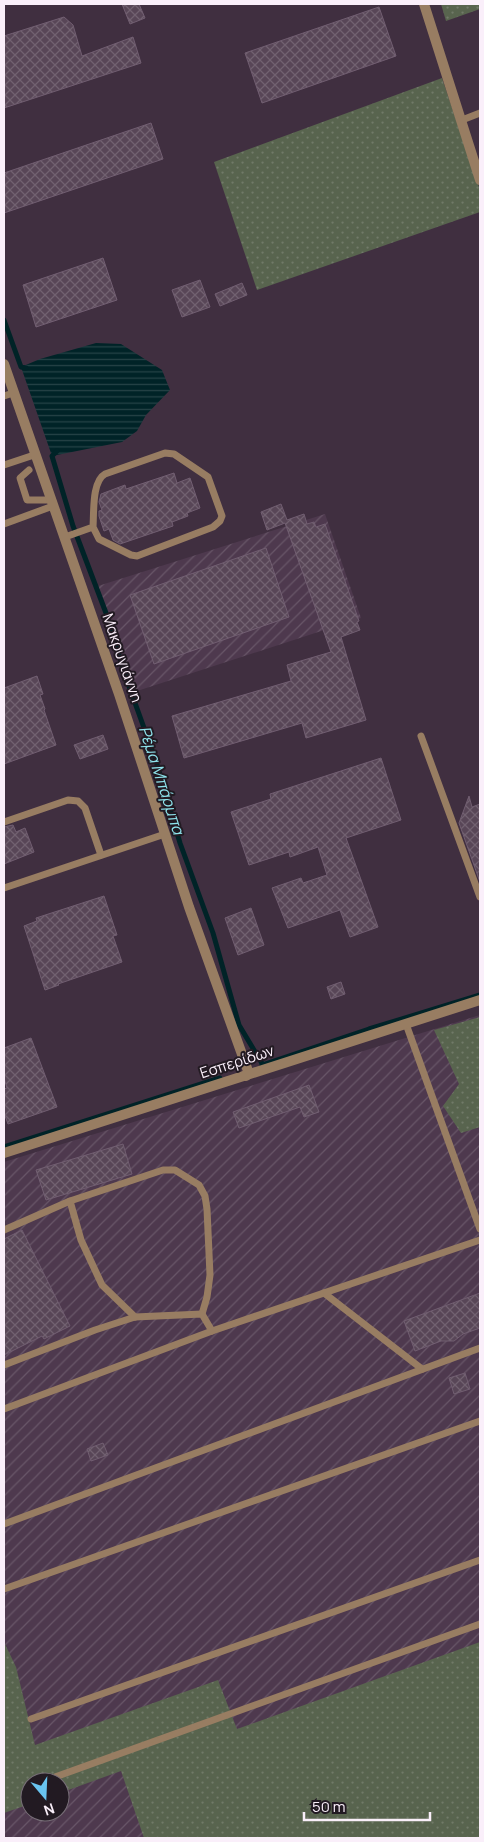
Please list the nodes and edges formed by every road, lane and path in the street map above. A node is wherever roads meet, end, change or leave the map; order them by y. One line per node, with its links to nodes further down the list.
1 (424, 4): 3 (street)
2 (480, 114): 3 (lane)
3 (462, 120): 4 (street)
4 (480, 180)
5 (4, 364): 6 (street, Μακρυγιάννη)
6 (8, 394): 7 (street, Μακρυγιάννη)
7 (34, 455): 8 (lane); 10 (street, Μακρυγιάννη)
8 (4, 466)
9 (29, 470): 10 (lane)
10 (52, 503): 11 (lane); 13 (street, Μακρυγιάννη)
11 (4, 524)
12 (93, 527): 12 (lane); 13 (lane)
13 (65, 537): 16 (street, Μακρυγιάννη)
14 (421, 736): 19 (lane)
15 (4, 822): 17 (lane)
16 (165, 834): 17 (lane); 22 (street, Μακρυγιάννη)
17 (101, 855): 18 (lane)
18 (4, 888)
19 (480, 897)
20 (480, 1000): 21 (street, Εσπερίδων)
21 (406, 1024): 22 (street, Εσπερίδων); 25 (lane)
22 (246, 1076): 23 (street, Εσπερίδων)
23 (4, 1153)
24 (70, 1202): 26 (lane); 29 (lane); 30 (lane)
25 (480, 1229)
26 (4, 1230)
27 (480, 1240): 28 (lane)
28 (324, 1293): 31 (lane); 34 (lane)
29 (202, 1314): 30 (lane); 31 (lane)
30 (135, 1317): 33 (lane)
31 (212, 1331): 35 (lane)
32 (480, 1348): 34 (lane)
33 (4, 1365)
34 (422, 1370): 37 (lane)
35 (4, 1409)
36 (480, 1420): 39 (lane)
37 (4, 1524)
38 (480, 1560): 41 (lane)
39 (4, 1590)
40 (480, 1624): 42 (lane)
41 (31, 1719)
42 (66, 1772)

